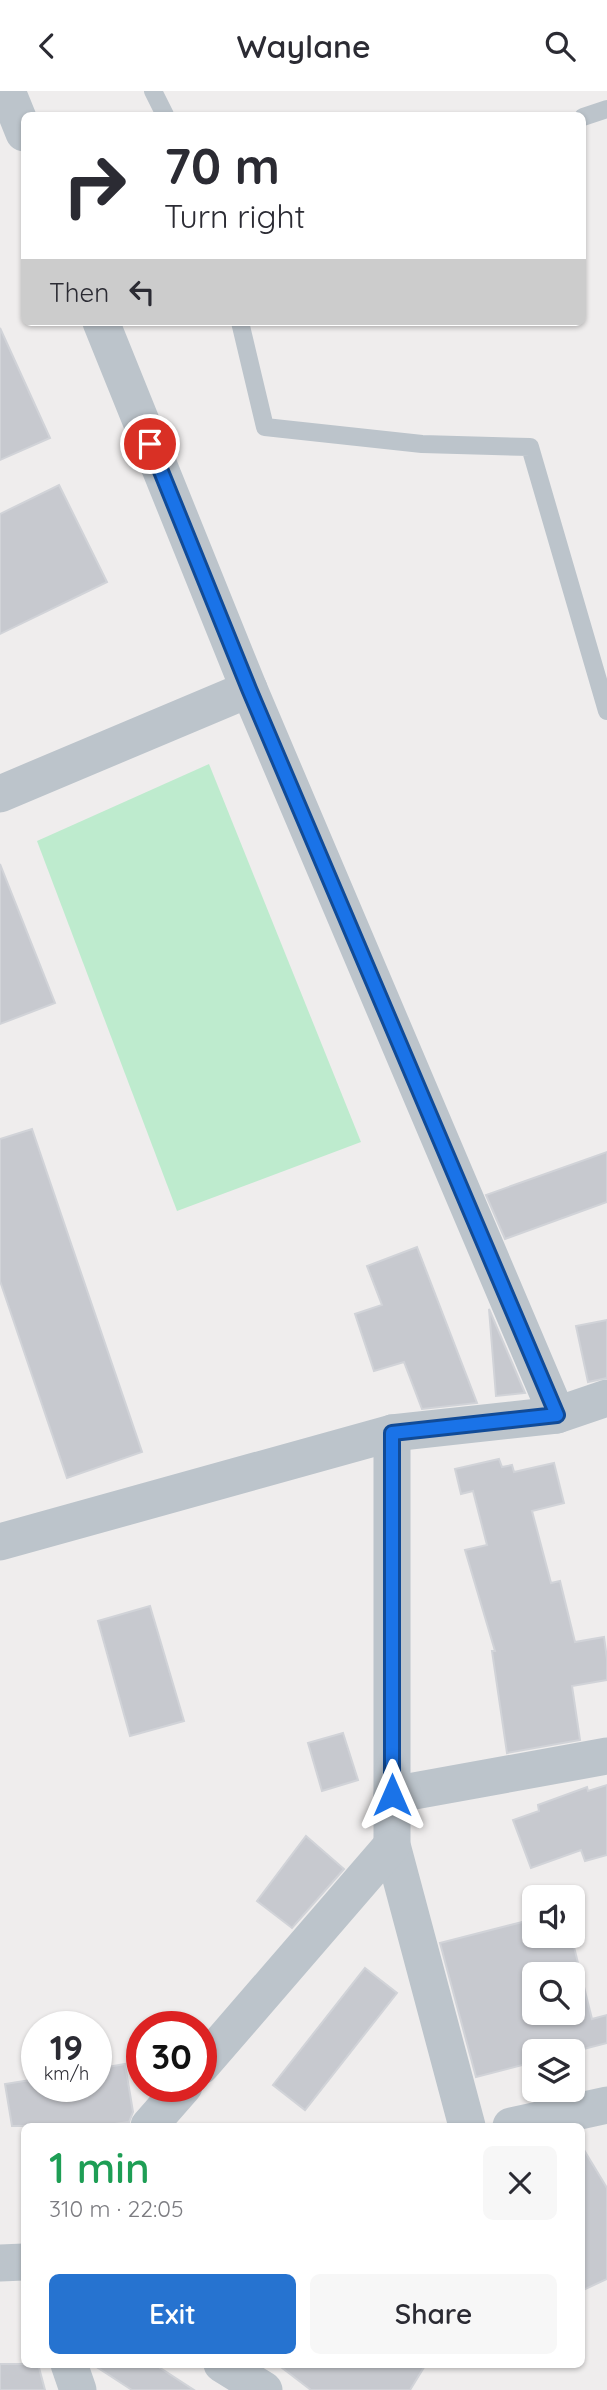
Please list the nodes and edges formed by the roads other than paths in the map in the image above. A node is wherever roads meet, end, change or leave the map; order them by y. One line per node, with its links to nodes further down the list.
1 (8, 91): 6 (street)
2 (152, 91): 4 (lane)
3 (607, 109): 5 (lane)
4 (163, 112)
5 (586, 116)
6 (21, 125)
7 (103, 326): 9 (street)
8 (241, 326): 10 (lane)
9 (249, 689): 11 (street); 13 (street)
10 (607, 711)
11 (0, 794)
12 (607, 1398): 13 (street)
13 (557, 1415): 14 (street)
14 (392, 1433): 15 (street); 17 (street)
15 (0, 1542)
16 (607, 1756): 17 (street)
17 (392, 1795): 18 (street)
18 (392, 1845): 19 (street); 23 (street)
19 (217, 2047)
20 (170, 2102): 22 (street)
21 (607, 2105): 24 (street)
22 (152, 2123)
23 (466, 2123)
24 (526, 2123)
25 (21, 2262): 26 (street)
26 (0, 2263)
27 (70, 2368): 29 (street)
28 (228, 2368): 30 (street)
29 (78, 2390)
30 (264, 2390)

